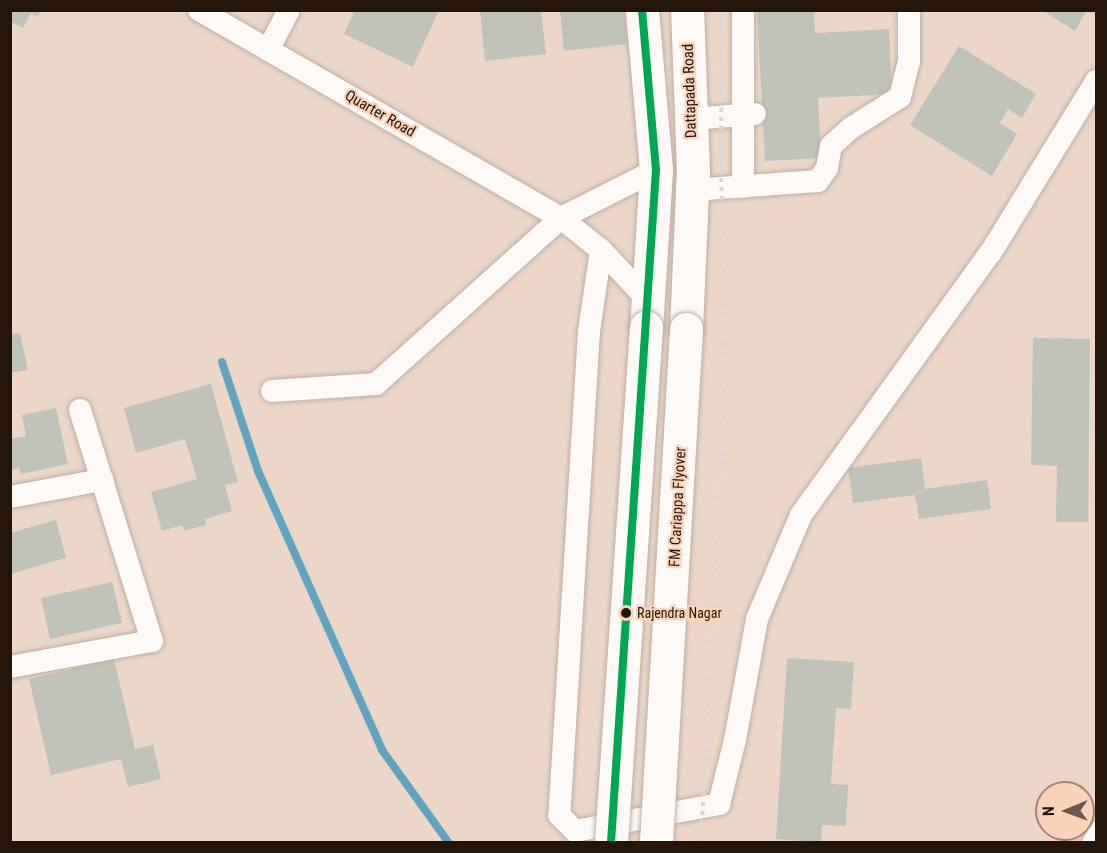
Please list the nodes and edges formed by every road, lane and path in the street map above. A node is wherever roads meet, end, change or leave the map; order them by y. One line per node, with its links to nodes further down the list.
1 (199, 10): 8 (street, Quarter Road)
2 (289, 10): 8 (street)
3 (642, 10): 12 (main road)
4 (687, 10): 11 (main road, Dattapada Road)
5 (722, 10): 26 (path, bridge)
6 (743, 10): 10 (street)
7 (909, 10): 14 (street)
8 (268, 50): 15 (street, Quarter Road)
9 (1096, 81): 16 (street)
10 (749, 115): 11 (street); 14 (street)
11 (691, 119): 13 (main road, Dattapada Road)
12 (656, 170): 15 (street); 17 (main road)
13 (692, 180): 14 (street); 25 (main road, FM Cariappa Flyover, bridge)
14 (743, 187)
15 (561, 218): 16 (street, Quarter Road); 18 (street)
16 (601, 250): 17 (street, Quarter Road)
17 (647, 313): 24 (main road, bridge)
18 (272, 390)
19 (80, 410): 20 (street)
20 (102, 480): 21 (street); 22 (street)
21 (10, 497)
22 (10, 667)
23 (1096, 828): 27 (lane)
24 (611, 843)
25 (656, 843)
26 (701, 843)
27 (1088, 843)

